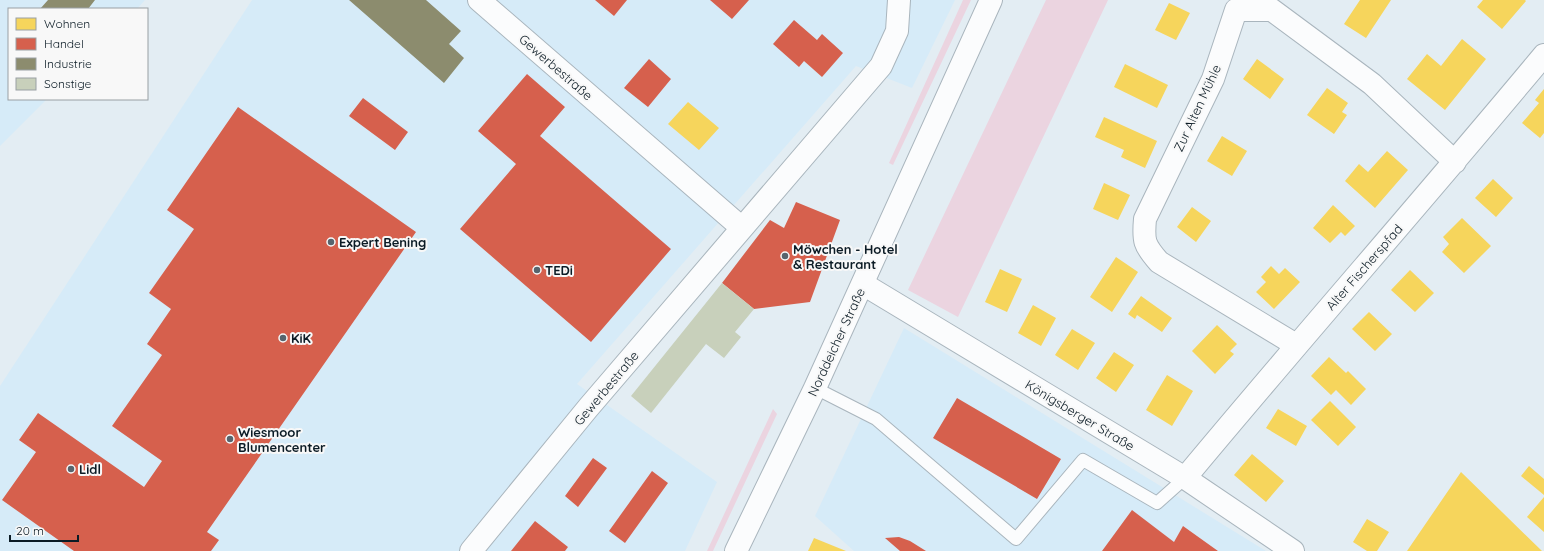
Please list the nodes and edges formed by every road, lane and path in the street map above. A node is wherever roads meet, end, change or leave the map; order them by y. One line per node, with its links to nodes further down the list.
1 (479, 0): 7 (street, Gewerbestraße)
2 (899, 0): 7 (street, Gewerbestraße)
3 (991, 0): 8 (street, Norddeicher Straße)
4 (1235, 5): 6 (street, Zur Alten Mühle); 9 (street, Zur Alten Mühle)
5 (1544, 55): 6 (street, Alter Fischerspfad)
6 (1455, 162): 9 (street, Alter Fischerspfad)
7 (742, 228): 12 (street, Gewerbestraße)
8 (863, 284): 10 (street, Norddeicher Straße); 11 (street, Königsberger Straße)
9 (1296, 345): 11 (street, Alter Fischerspfad)
10 (815, 388): 11 (lane); 13 (street, Norddeicher Straße)
11 (1185, 478): 14 (street, Königsberger Straße)
12 (471, 551)
13 (736, 551)
14 (1293, 551)

